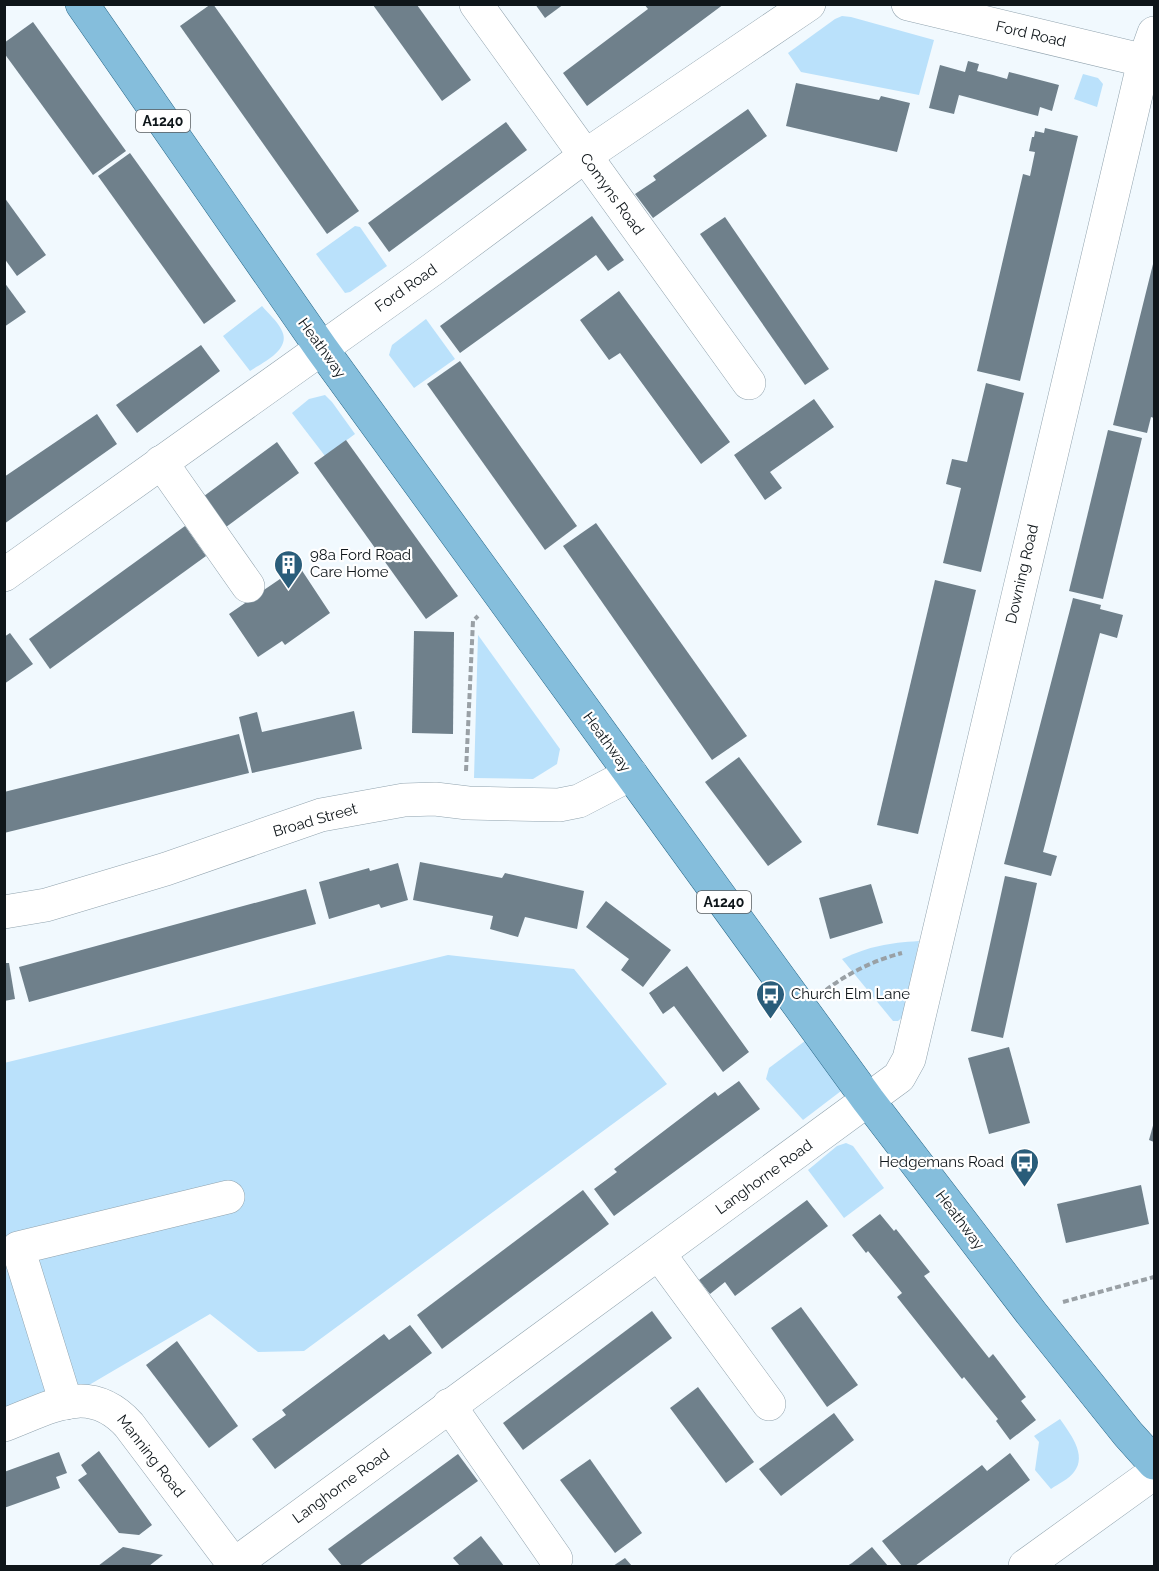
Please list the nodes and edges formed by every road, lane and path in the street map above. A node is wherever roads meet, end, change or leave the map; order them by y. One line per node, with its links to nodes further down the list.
1 (81, 4): 7 (main road, Heathway / A1240)
2 (476, 4): 6 (street, Comyns Road)
3 (809, 4): 6 (street, Ford Road)
4 (908, 4): 5 (street, Ford Road)
5 (1151, 52): 16 (street, Downing Road)
6 (585, 156): 7 (street, Ford Road); 8 (street, Comyns Road)
7 (321, 348): 9 (street, Ford Road); 12 (main road, Heathway / A1240)
8 (749, 383)
9 (161, 462): 10 (street, Ford Road); 11 (street)
10 (4, 575)
11 (248, 586)
12 (500, 594): 13 (main road, Heathway / A1240); 14 (path)
13 (631, 774): 14 (street, Broad Street); 17 (main road, Heathway / A1240)
14 (468, 803): 15 (street, Broad Street)
15 (4, 912)
16 (933, 953): 17 (path); 18 (street, Downing Road)
17 (801, 1008): 18 (main road, Heathway / A1240)
18 (868, 1100): 20 (street, Langhorne Road); 22 (main road, Heathway / A1240)
19 (228, 1197): 23 (street)
20 (659, 1254): 24 (street); 25 (street, Langhorne Road)
21 (1155, 1277): 22 (path)
22 (1032, 1314): 27 (main road, Heathway / A1240)
23 (66, 1403): 26 (street, Manning Road); 30 (street, Manning Road)
24 (769, 1404)
25 (449, 1406): 29 (street); 30 (street, Langhorne Road)
26 (4, 1425)
27 (1155, 1463)
28 (1155, 1473): 31 (street)
29 (556, 1559)
30 (234, 1566)
31 (1024, 1566)

